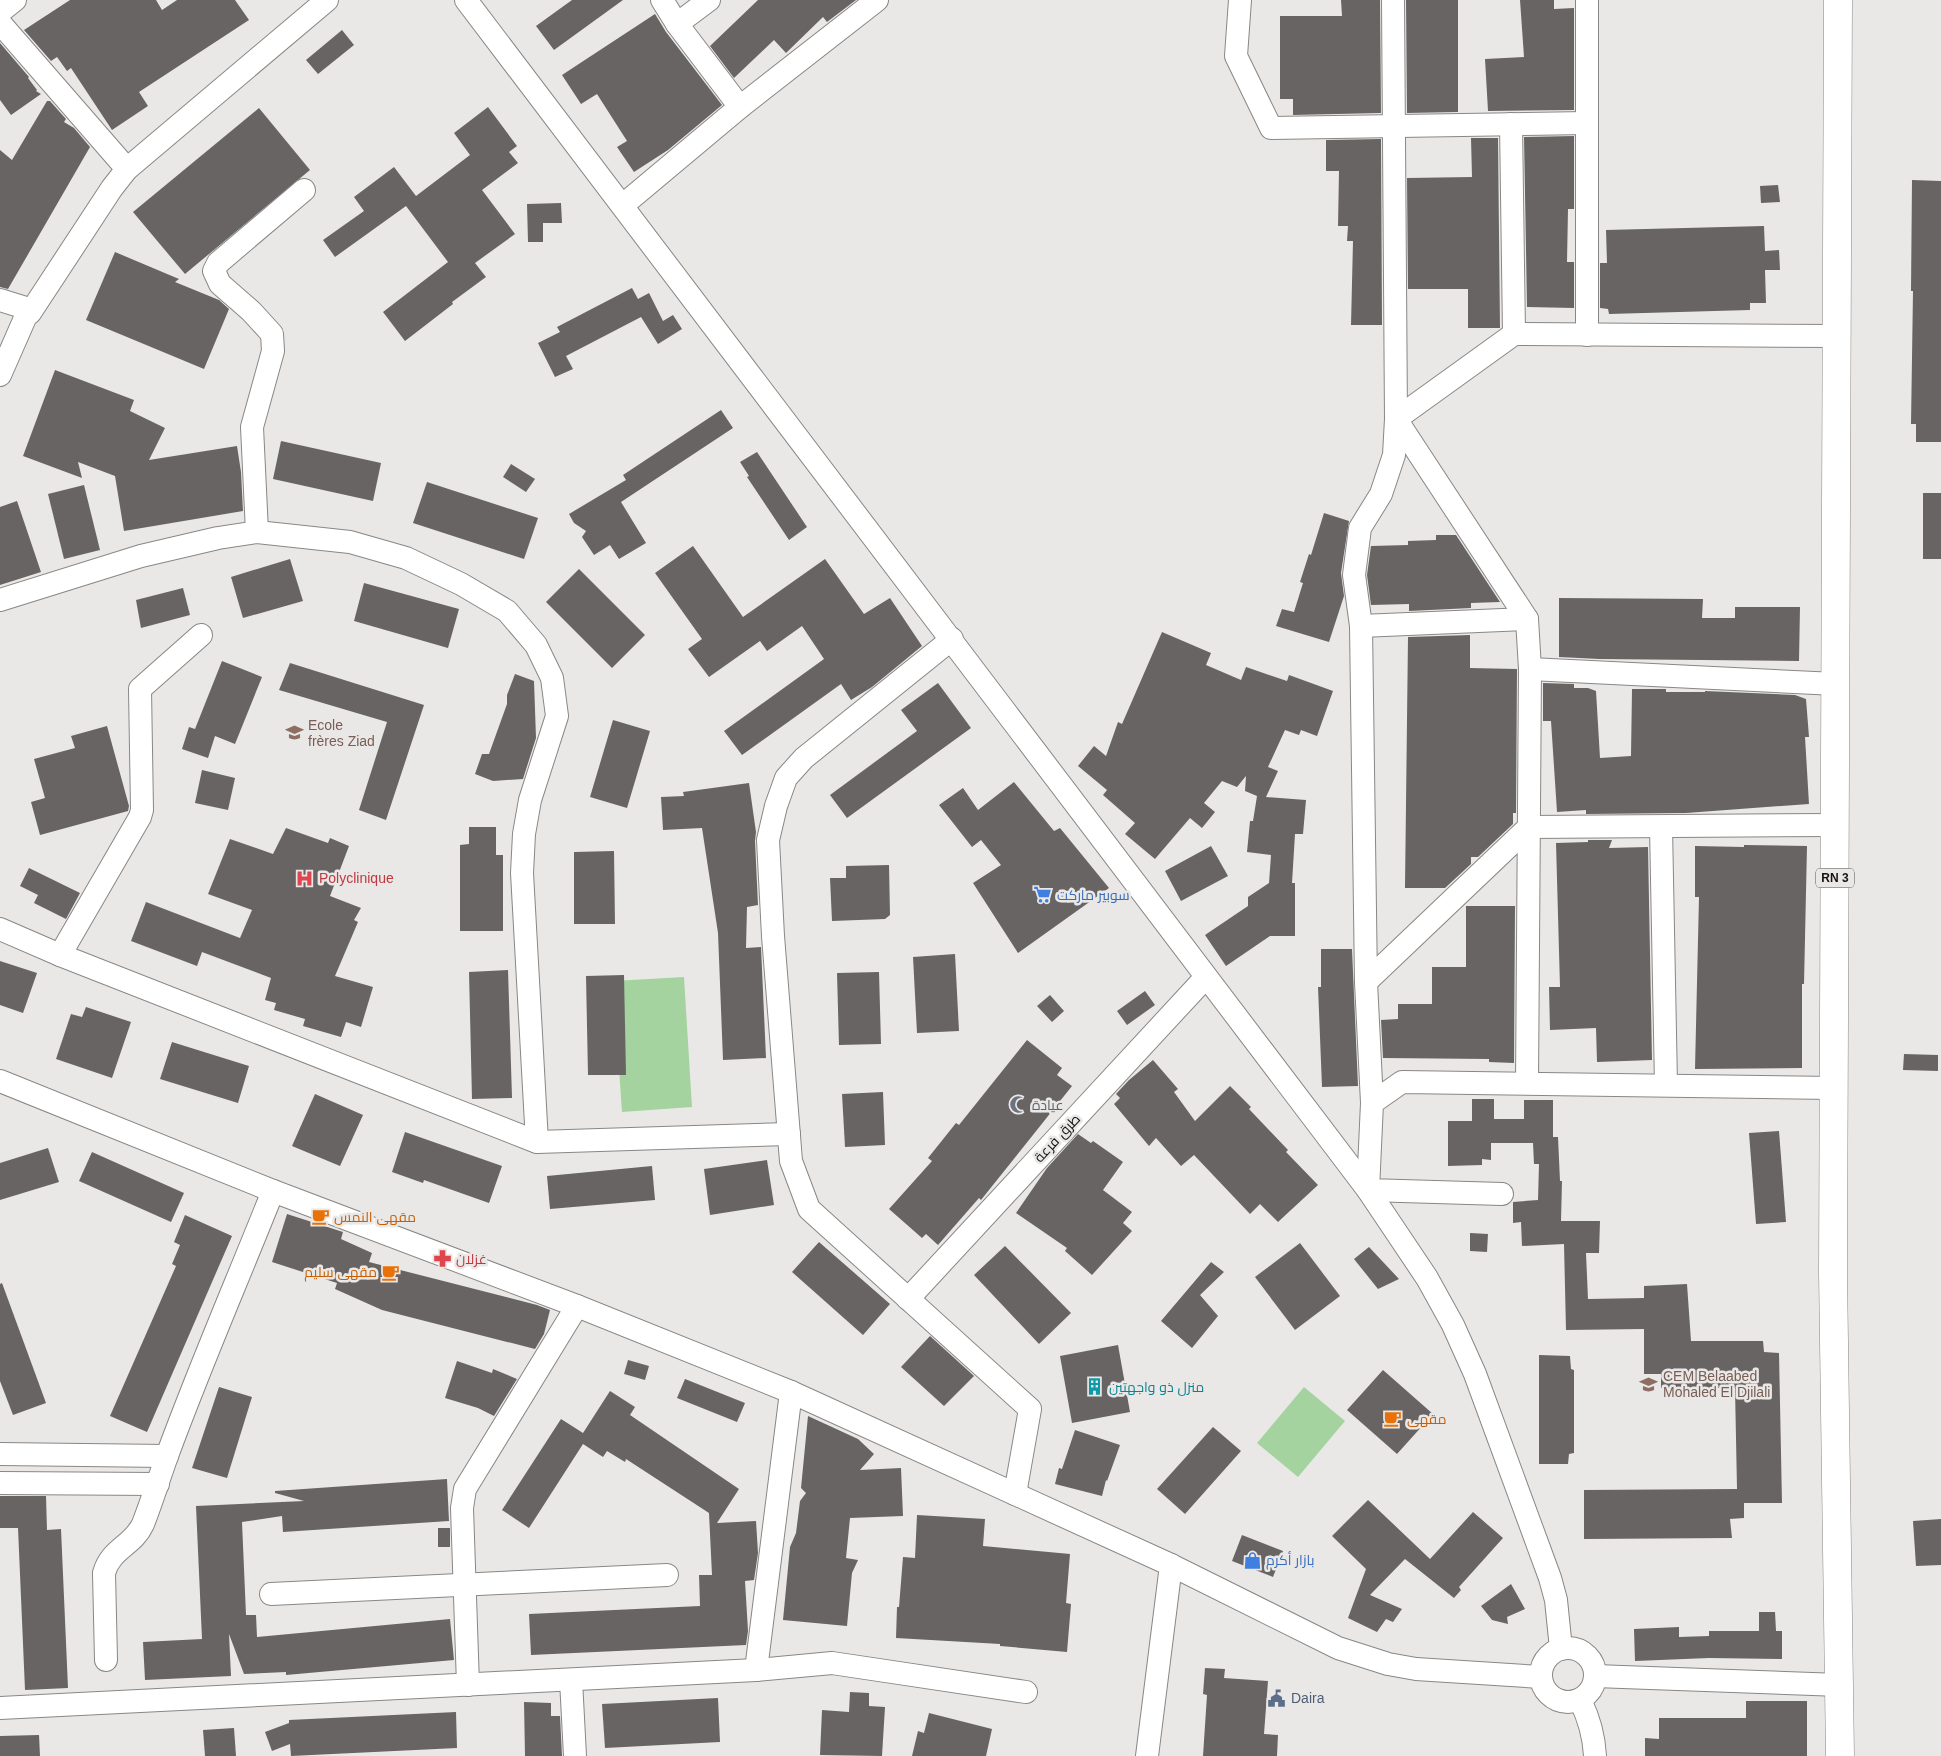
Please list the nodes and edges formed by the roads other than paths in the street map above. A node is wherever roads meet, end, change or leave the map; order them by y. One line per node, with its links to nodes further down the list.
1 (16, 0): 11 (street)
2 (327, 0): 18 (street)
3 (466, 0): 20 (street)
4 (662, 0): 13 (street)
5 (709, 0): 13 (street)
6 (877, 0): 14 (street)
7 (1240, 0): 17 (street)
8 (1393, 0): 17 (street)
9 (1587, 0): 15 (street)
10 (1838, 0): 25 (main road, RN 3)
11 (0, 12)
12 (0, 23): 18 (street)
13 (677, 24): 14 (street)
14 (740, 107): 20 (street)
15 (1587, 123): 16 (street); 24 (street)
16 (1510, 124): 17 (street); 23 (street)
17 (1393, 126): 27 (street)
18 (127, 169): 22 (street)
19 (304, 190): 28 (street)
20 (623, 205): 33 (street)
21 (0, 300): 22 (street)
22 (29, 309): 26 (street)
23 (1514, 334): 24 (street); 27 (street)
24 (1587, 335): 25 (street)
25 (1838, 336): 35 (main road, RN 3)
26 (0, 375)
27 (1396, 419): 30 (street); 31 (street)
28 (257, 532): 29 (street); 49 (street)
29 (0, 600)
30 (1527, 619): 31 (street); 34 (street)
31 (1361, 626): 42 (street)
32 (201, 634): 40 (street)
33 (952, 639): 41 (street); 48 (street)
34 (1530, 669): 35 (street); 38 (street)
35 (1836, 684): 37 (main road, RN 3)
36 (1661, 826): 37 (street); 38 (street); 45 (street)
37 (1835, 826): 46 (main road, RN 3)
38 (1529, 827): 42 (street); 44 (street)
39 (0, 929): 40 (street)
40 (60, 955): 49 (street)
41 (1206, 977): 50 (street); 53 (street, طرق فرعة)
42 (1366, 982): 47 (street)
43 (0, 1081): 51 (street)
44 (1527, 1083): 45 (street); 47 (street)
45 (1666, 1085): 46 (street)
46 (1834, 1088): 72 (main road, RN 3)
47 (1372, 1103): 50 (street)
48 (789, 1134): 49 (street); 53 (street)
49 (537, 1142)
50 (1368, 1190): 52 (street); 65 (street)
51 (273, 1191): 54 (street); 57 (street)
52 (1502, 1194)
53 (908, 1299): 60 (street)
54 (577, 1306): 55 (street); 63 (street)
55 (791, 1392): 60 (street); 67 (street)
56 (0, 1454): 57 (street)
57 (167, 1456): 59 (street)
58 (0, 1483): 59 (street)
59 (158, 1484): 66 (street)
60 (1015, 1494): 61 (street)
61 (1171, 1565): 69 (street); 77 (street)
62 (667, 1575): 63 (street)
63 (465, 1584): 64 (street); 71 (street)
64 (271, 1594)
65 (1561, 1649): 68 (street); 69 (street)
66 (106, 1660)
67 (756, 1670): 70 (street); 73 (street)
68 (1595, 1676): 72 (street); 74 (street)
69 (1540, 1677): 74 (street)
70 (571, 1680): 71 (street); 76 (street)
71 (468, 1685): 75 (street)
72 (1840, 1685): 79 (main road, RN 3)
73 (1026, 1692)
74 (1580, 1700): 78 (street)
75 (0, 1708)
76 (574, 1756)
77 (1147, 1756)
78 (1596, 1756)
79 (1840, 1756)

